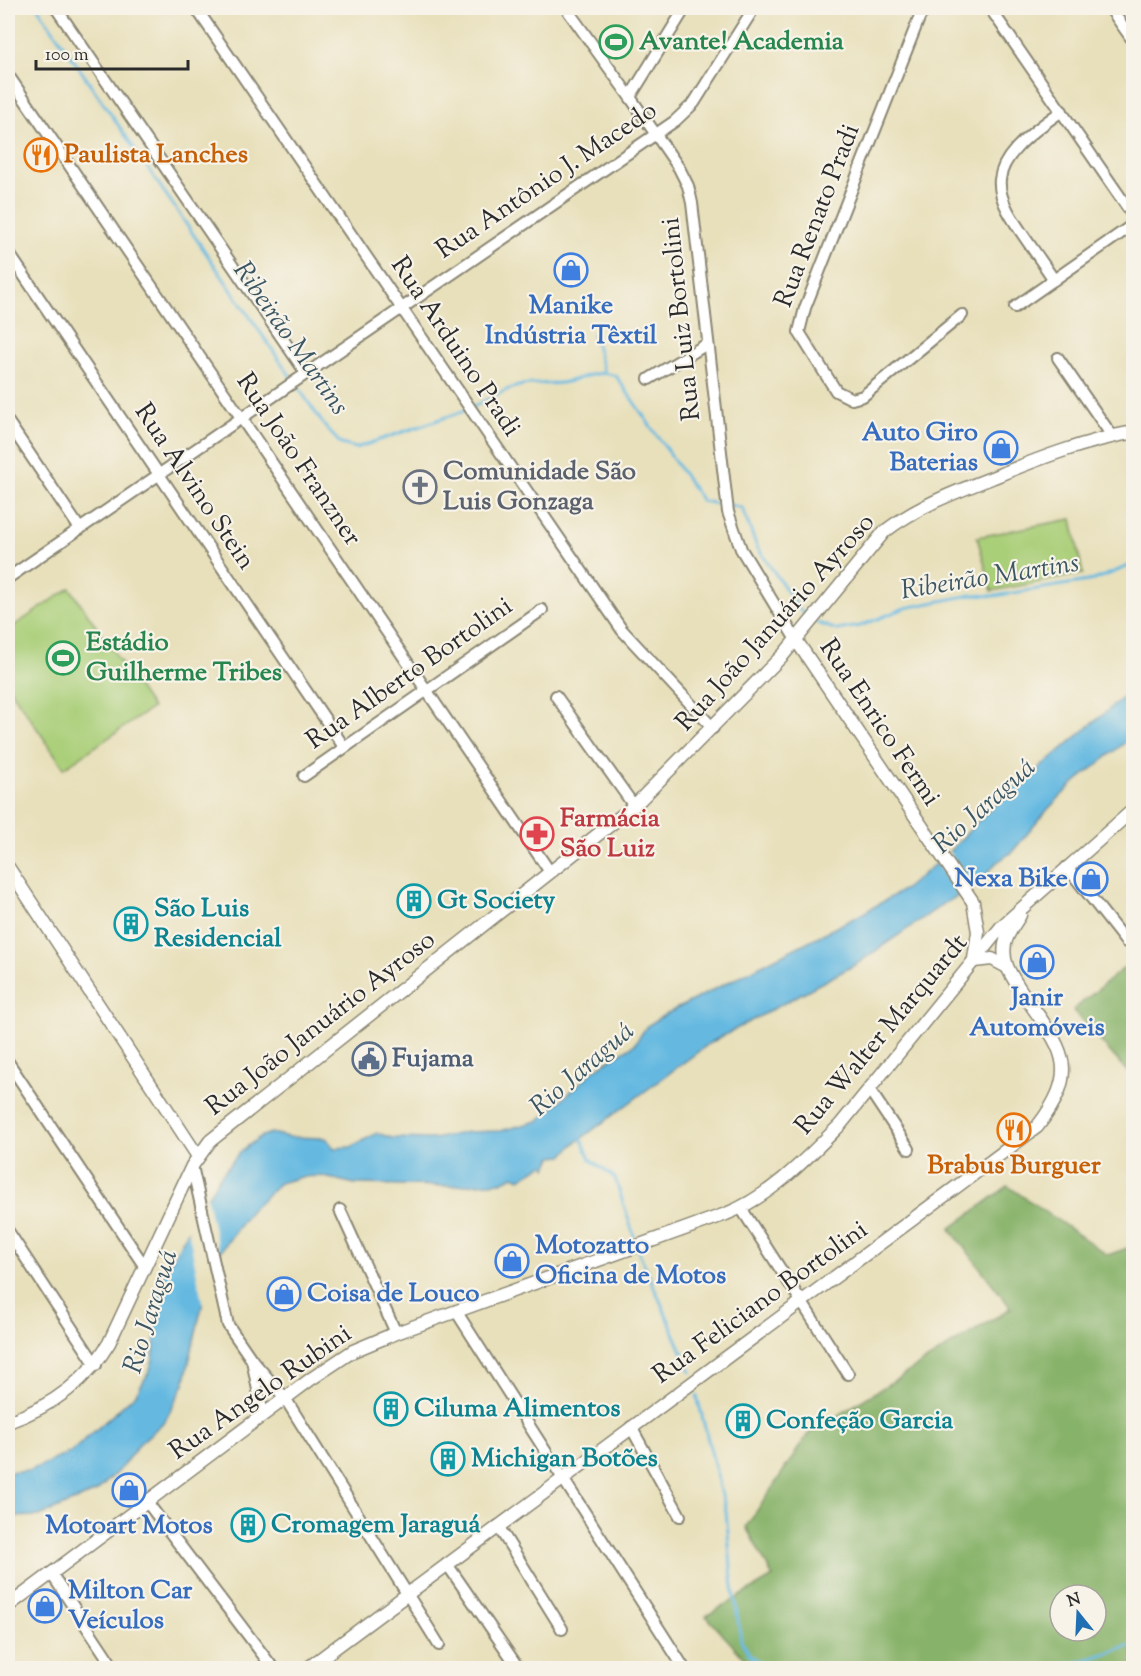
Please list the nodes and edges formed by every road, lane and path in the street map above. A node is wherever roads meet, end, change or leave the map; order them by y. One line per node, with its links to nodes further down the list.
1 (57, 8): 23 (street)
2 (196, 8): 19 (street, Rua Arduino Pradi)
3 (566, 8): 11 (street, Rua Luiz Bortolini)
4 (685, 8): 11 (street)
5 (754, 8): 13 (street, Rua Antônio J. Macedo)
6 (928, 8): 20 (street, Rua Renato Pradi)
7 (990, 8): 12 (street)
8 (1110, 8): 9 (street)
9 (1134, 42)
10 (8, 75): 25 (street, Rua João Franzner)
11 (630, 97): 13 (street, Rua Luiz Bortolini)
12 (1062, 111): 14 (street); 17 (street)
13 (656, 135): 19 (street, Rua Antônio J. Macedo); 21 (street, Rua Luiz Bortolini)
14 (1134, 217)
15 (1134, 224): 17 (street)
16 (8, 252): 29 (street, Rua Alvino Stein)
17 (1054, 280): 18 (street)
18 (1015, 307)
19 (402, 308): 23 (street, Rua Antônio J. Macedo); 36 (street, Rua Arduino Pradi)
20 (962, 315)
21 (707, 344): 24 (street); 33 (street, Rua Luiz Bortolini)
22 (1058, 358): 28 (street)
23 (298, 378): 25 (street, Rua Antônio J. Macedo)
24 (649, 380)
25 (242, 418): 29 (street, Rua Antônio J. Macedo); 34 (street, Rua João Franzner)
26 (8, 422): 30 (street)
27 (1134, 432): 28 (main road, Rua João Januário Ayroso)
28 (1112, 436): 33 (main road, Rua João Januário Ayroso)
29 (158, 475): 30 (street, Rua Antônio J. Macedo); 37 (street, Rua Alvino Stein)
30 (80, 529): 31 (street, Rua Antônio J. Macedo)
31 (8, 578)
32 (542, 610): 34 (street, Rua Alberto Bortolini)
33 (796, 640): 36 (main road, Rua João Januário Ayroso); 46 (main road, Rua Enrico Fermi)
34 (427, 690): 37 (street, Rua Alberto Bortolini); 43 (street, Rua João Franzner)
35 (556, 696): 39 (street)
36 (713, 728): 39 (main road, Rua João Januário Ayroso)
37 (344, 747): 38 (street, Rua Alberto Bortolini)
38 (304, 776)
39 (634, 806): 43 (main road, Rua João Januário Ayroso)
40 (1134, 809): 42 (main road, Rua Walter Marquardt)
41 (8, 867): 51 (main road)
42 (1067, 867): 44 (main road, Rua Walter Marquardt); 45 (street)
43 (550, 872): 51 (main road, Rua João Januário Ayroso)
44 (1029, 902): 46 (main road, Rua Walter Marquardt); 47 (main road)
45 (1126, 942)
46 (974, 960): 47 (main road); 49 (main road, Rua Walter Marquardt)
47 (1005, 966): 57 (main road, Rua Feliciano Bortolini)
48 (8, 1062): 56 (street)
49 (869, 1089): 50 (street); 52 (main road, Rua Walter Marquardt)
50 (909, 1149)
51 (194, 1161): 56 (main road, Rua João Januário Ayroso); 60 (street)
52 (741, 1208): 55 (main road, Rua Walter Marquardt); 57 (street)
53 (340, 1210): 59 (street)
54 (8, 1231): 61 (street)
55 (637, 1246): 58 (main road, Rua Angelo Rubini)
56 (145, 1267): 61 (main road, Rua João Januário Ayroso)
57 (802, 1299): 62 (street); 66 (main road, Rua Feliciano Bortolini)
58 (456, 1311): 59 (main road, Rua Angelo Rubini); 67 (street)
59 (396, 1333): 63 (main road, Rua Angelo Rubini)
60 (252, 1360): 63 (street); 64 (street)
61 (96, 1365): 65 (main road, Rua João Januário Ayroso)
62 (848, 1374)
63 (285, 1398): 64 (main road, Rua Angelo Rubini); 73 (street)
64 (263, 1415): 68 (main road, Rua Angelo Rubini)
65 (8, 1422)
66 (631, 1427): 67 (main road, Rua Feliciano Bortolini); 69 (street)
67 (562, 1478): 70 (main road, Rua Feliciano Bortolini); 81 (street)
68 (147, 1502): 72 (main road, Rua Angelo Rubini); 79 (street)
69 (680, 1516)
70 (498, 1526): 71 (main road, Rua Feliciano Bortolini); 75 (street)
71 (447, 1564): 73 (main road, Rua Feliciano Bortolini); 77 (street)
72 (51, 1573): 74 (main road, Rua Angelo Rubini); 78 (street)
73 (406, 1594): 76 (street); 80 (main road, Rua Feliciano Bortolini)
74 (8, 1606)
75 (562, 1629)
76 (439, 1645)
77 (515, 1663)
78 (114, 1668)
79 (273, 1668)
80 (308, 1668)
81 (684, 1668)

